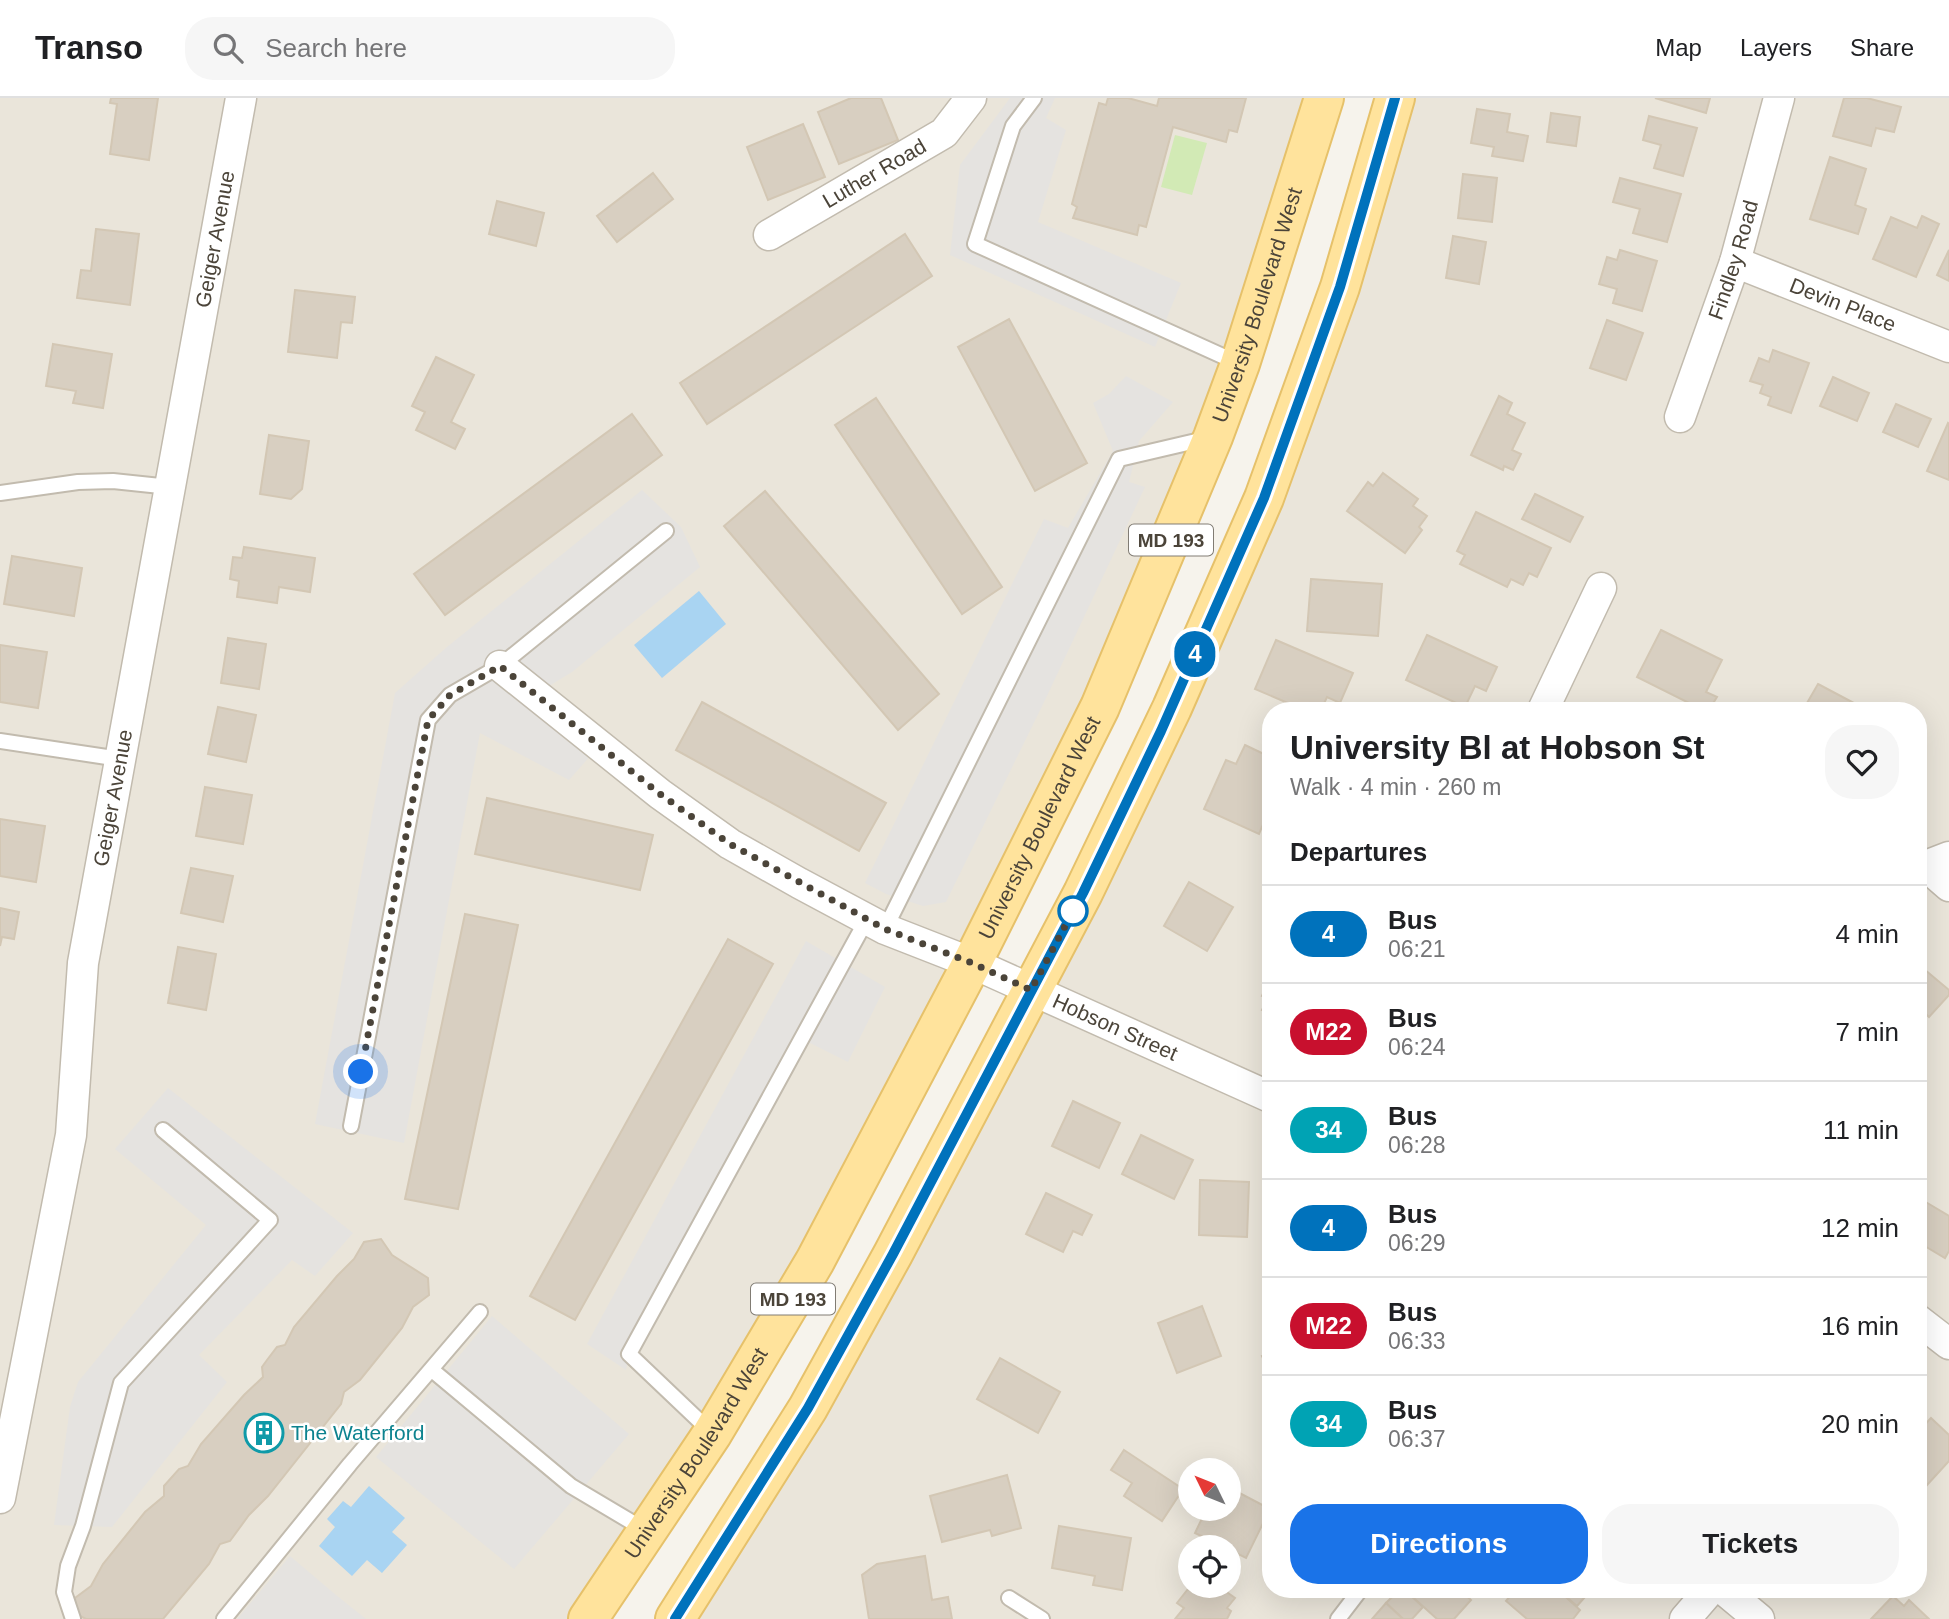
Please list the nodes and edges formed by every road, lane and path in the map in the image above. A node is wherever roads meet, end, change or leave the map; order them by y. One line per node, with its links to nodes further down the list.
1 (241, 98): 13 (street, Geiger Avenue)
2 (971, 98): 7 (street, Luther Road)
3 (1034, 98): 10 (lane)
4 (1324, 98): 10 (main road, University Boulevard West / MD 193)
5 (1395, 98): 25 (main road, MD 193)
6 (1779, 98): 8 (street, Findley Road)
7 (769, 235)
8 (1735, 262): 9 (street, Devin Place); 11 (street, Findley Road)
9 (1949, 347)
10 (1240, 364): 12 (main road, University Boulevard West / MD 193)
11 (1680, 417)
12 (1213, 437): 23 (lane); 24 (main road, University Boulevard West / MD 193)
13 (170, 487): 14 (lane); 20 (street, Geiger Avenue)
14 (0, 492)
15 (666, 531): 17 (lane)
16 (1601, 588): 18 (street)
17 (500, 666): 23 (street, Hobson Street); 27 (lane)
18 (1547, 702)
19 (0, 741): 20 (lane)
20 (120, 759): 34 (street, Geiger Avenue)
21 (1931, 864): 22 (street)
22 (1949, 886)
23 (876, 924): 24 (street, Hobson Street); 33 (lane)
24 (972, 963): 25 (street, Hobson Street); 33 (main road, University Boulevard West / MD 193)
25 (1031, 990): 26 (street, Hobson Street); 43 (main road, MD 193)
26 (1262, 1093)
27 (351, 1126)
28 (163, 1130): 40 (lane)
29 (480, 1312): 32 (lane)
30 (1927, 1327): 31 (street)
31 (1949, 1344)
32 (432, 1370): 35 (lane); 41 (lane)
33 (712, 1434): 35 (main road, University Boulevard West / MD 193)
34 (0, 1498)
35 (647, 1531): 42 (main road, University Boulevard West / MD 193)
36 (1009, 1598): 44 (lane)
37 (1354, 1598): 45 (lane)
38 (1703, 1598): 46 (street)
39 (1734, 1598): 47 (street)
40 (73, 1619)
41 (224, 1619)
42 (588, 1619)
43 (675, 1619)
44 (1042, 1619)
45 (1338, 1619)
46 (1685, 1619)
47 (1759, 1619)

